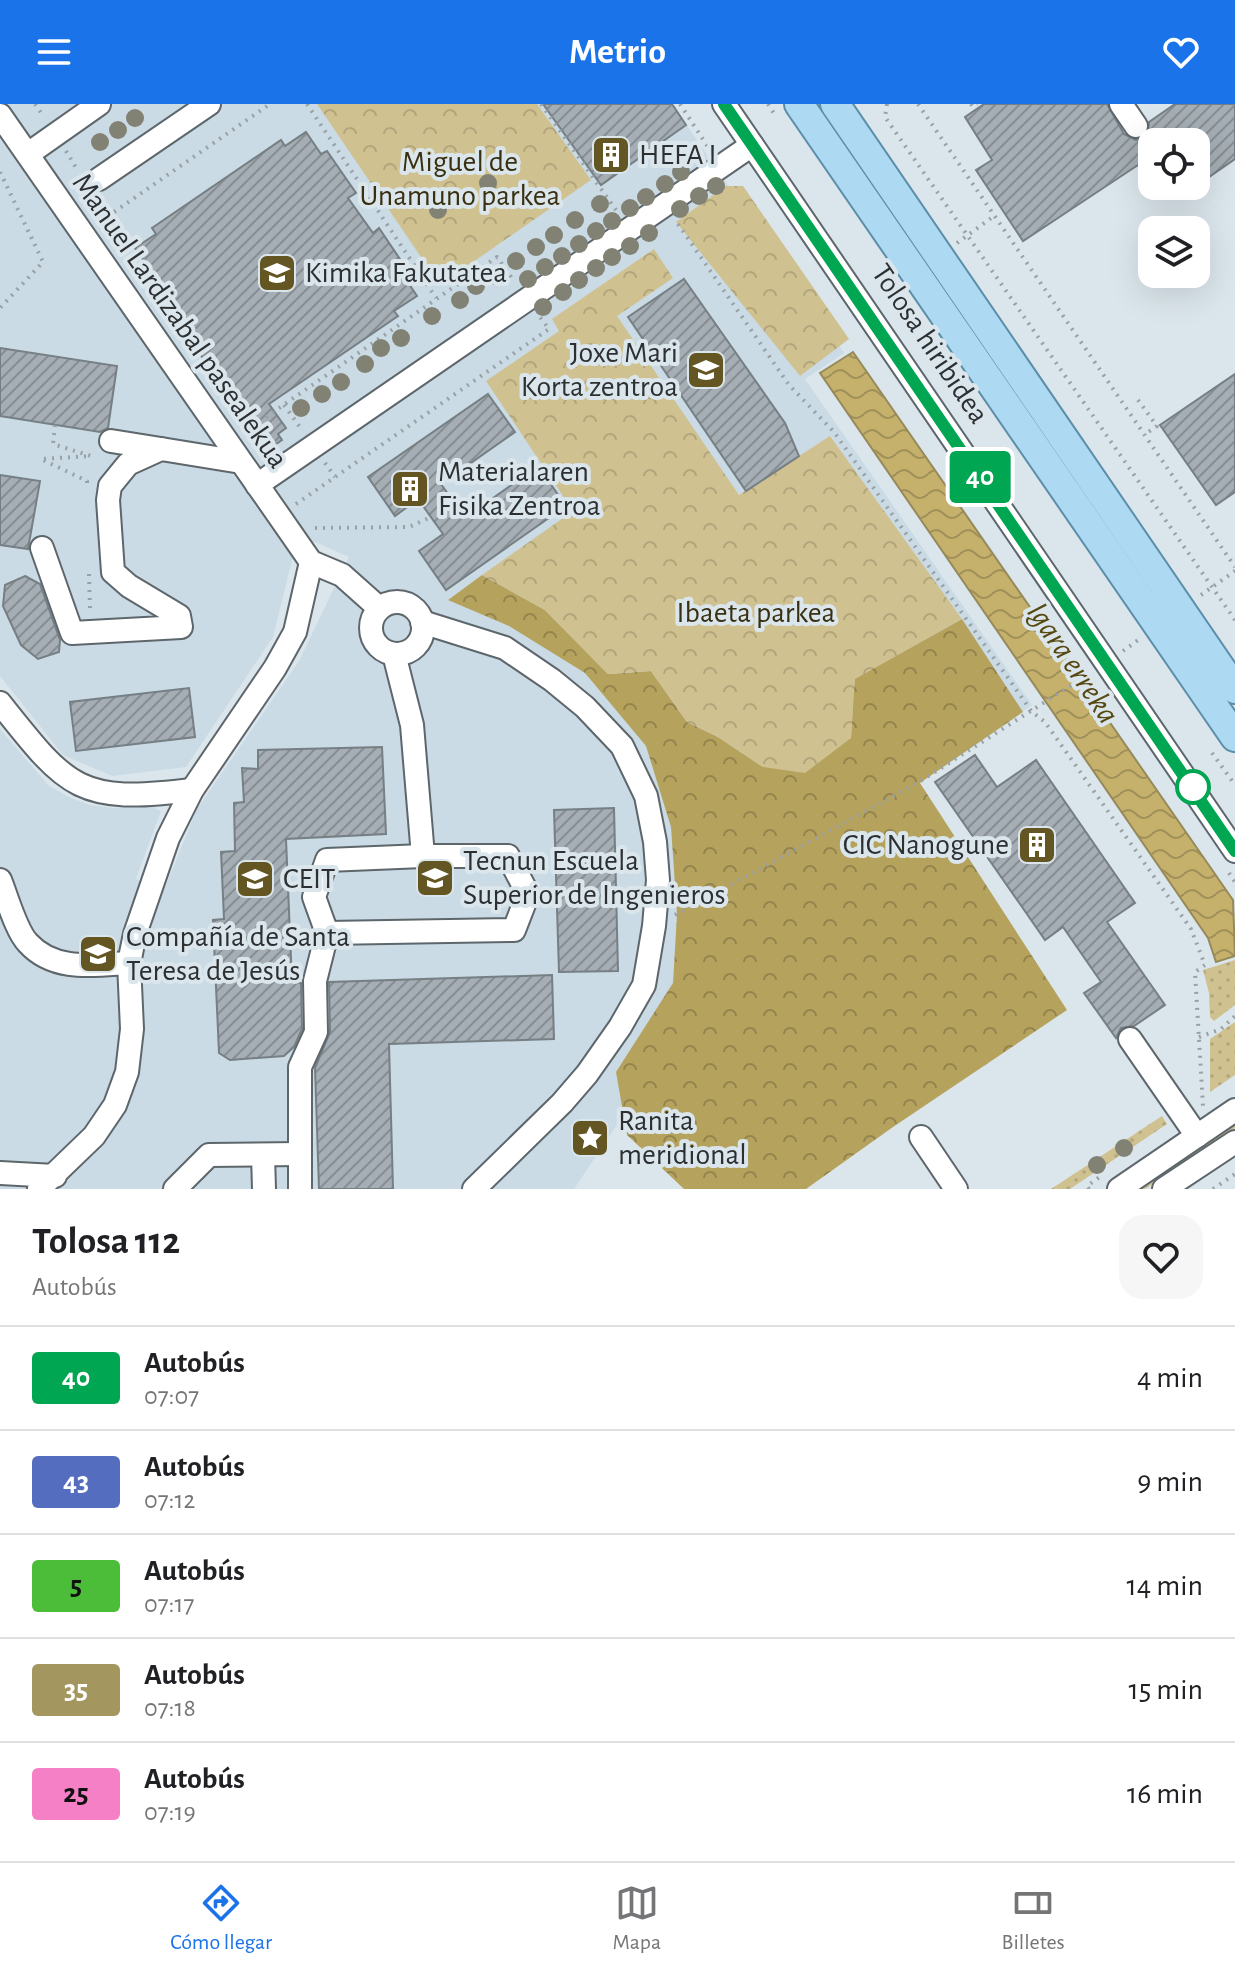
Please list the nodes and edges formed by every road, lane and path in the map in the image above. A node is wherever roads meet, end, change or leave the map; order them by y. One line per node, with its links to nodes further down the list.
1 (35, 104): 17 (path)
2 (209, 104): 23 (street)
3 (270, 104): 25 (path)
4 (307, 104): 27 (path)
5 (541, 104): 24 (path)
6 (680, 104): 20 (path)
7 (724, 104): 19 (street, Tolosa hiribidea)
8 (799, 104): 57 (main road, Tolosa hiribidea)
9 (836, 104): 54 (main road, Tolosa hiribidea)
10 (887, 104): 50 (path)
11 (918, 104): 34 (path)
12 (971, 104): 13 (path)
13 (977, 104)
14 (1121, 104): 18 (street)
15 (87, 107): 21 (street)
16 (0, 115): 21 (street, Manuel Lardizabal pasealekua)
17 (46, 120)
18 (1136, 126)
19 (752, 145): 28 (street); 59 (street, Tolosa hiribidea)
20 (702, 150)
21 (28, 154): 38 (street, Manuel Lardizabal pasealekua)
22 (0, 172): 29 (path)
23 (99, 179)
24 (628, 202)
25 (95, 211)
26 (676, 222): 56 (path)
27 (437, 299): 28 (path); 31 (path)
28 (528, 299): 39 (street); 41 (path)
29 (0, 308)
30 (1138, 400): 34 (path)
31 (284, 405): 33 (path); 35 (path)
32 (55, 425): 40 (path)
33 (241, 434)
34 (1144, 435): 47 (path)
35 (306, 436)
36 (111, 441): 37 (street)
37 (161, 449): 38 (street); 44 (street)
38 (241, 462): 39 (street, Manuel Lardizabal pasealekua)
39 (257, 485): 45 (street, Manuel Lardizabal pasealekua)
40 (87, 494)
41 (294, 506)
42 (431, 517): 43 (path)
43 (306, 527)
44 (42, 548)
45 (311, 562): 48 (street, Manuel Lardizabal pasealekua); 58 (street)
46 (89, 565): 49 (path)
47 (1235, 567)
48 (379, 608): 51 (street); 52 (street)
49 (87, 615)
50 (1235, 620)
51 (422, 622): 52 (street); 82 (street)
52 (394, 654): 61 (street)
53 (1084, 677): 56 (path)
54 (1235, 689)
55 (0, 703): 58 (street)
56 (1032, 712): 63 (path); 67 (path)
57 (1235, 737)
58 (192, 790): 65 (street)
59 (1226, 827): 60 (street, Tolosa hiribidea)
60 (1235, 851)
61 (423, 856): 64 (street); 64 (street)
62 (0, 880): 65 (street)
63 (677, 914)
64 (327, 933): 74 (street)
65 (129, 963): 78 (street)
66 (1235, 1016): 67 (path)
67 (1199, 1037): 69 (path)
68 (1130, 1039): 71 (street)
69 (1203, 1106)
70 (1235, 1110): 71 (street)
71 (1197, 1136): 84 (street)
72 (921, 1137): 83 (street)
73 (1235, 1142): 85 (street)
74 (300, 1154): 75 (street); 81 (street)
75 (263, 1155): 79 (street); 80 (street)
76 (0, 1173): 78 (street)
77 (1235, 1174): 86 (path)
78 (47, 1183)
79 (175, 1189)
80 (264, 1189)
81 (300, 1189)
82 (474, 1189)
83 (956, 1189)
84 (1119, 1189)
85 (1164, 1189)
86 (1213, 1189)

